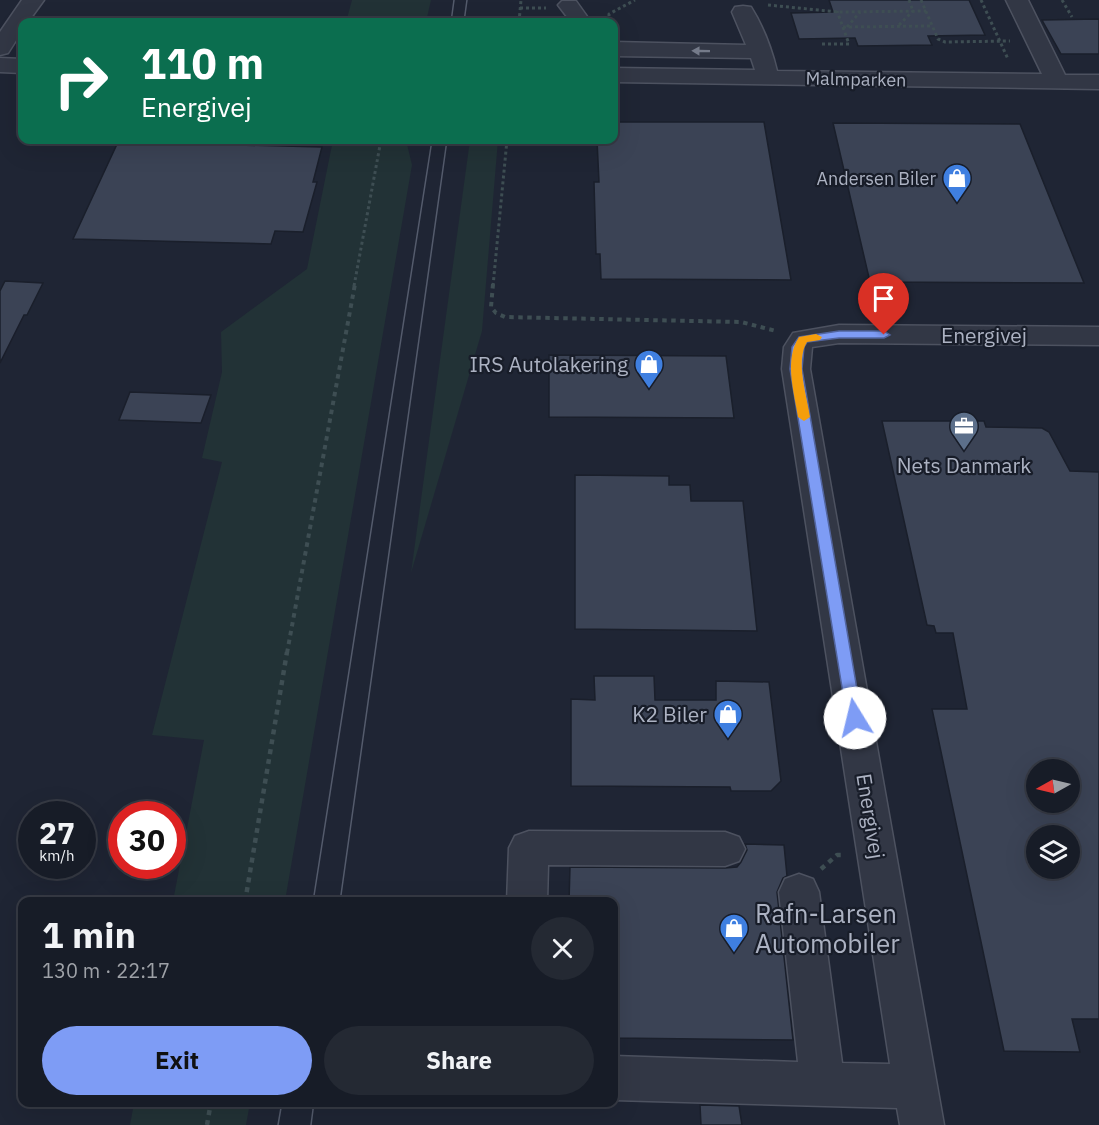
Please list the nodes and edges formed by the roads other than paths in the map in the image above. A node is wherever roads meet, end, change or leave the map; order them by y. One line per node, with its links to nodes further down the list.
1 (33, 0): 3 (street)
2 (1017, 0): 13 (street)
3 (21, 18)
4 (747, 19): 8 (street)
5 (18, 22): 6 (street)
6 (0, 48)
7 (618, 49): 8 (street, one-way to 7)
8 (760, 52): 12 (street)
9 (0, 65): 10 (street)
10 (18, 66)
11 (618, 75): 12 (street, Malmparken)
12 (769, 77): 13 (street, Malmparken)
13 (1057, 82): 14 (street, Malmparken)
14 (1098, 85)
15 (1099, 336): 21 (street, Energivej)
16 (724, 849): 18 (street)
17 (807, 883): 20 (street)
18 (527, 897)
19 (618, 1078): 20 (street)
20 (823, 1084): 21 (street)
21 (919, 1106)

